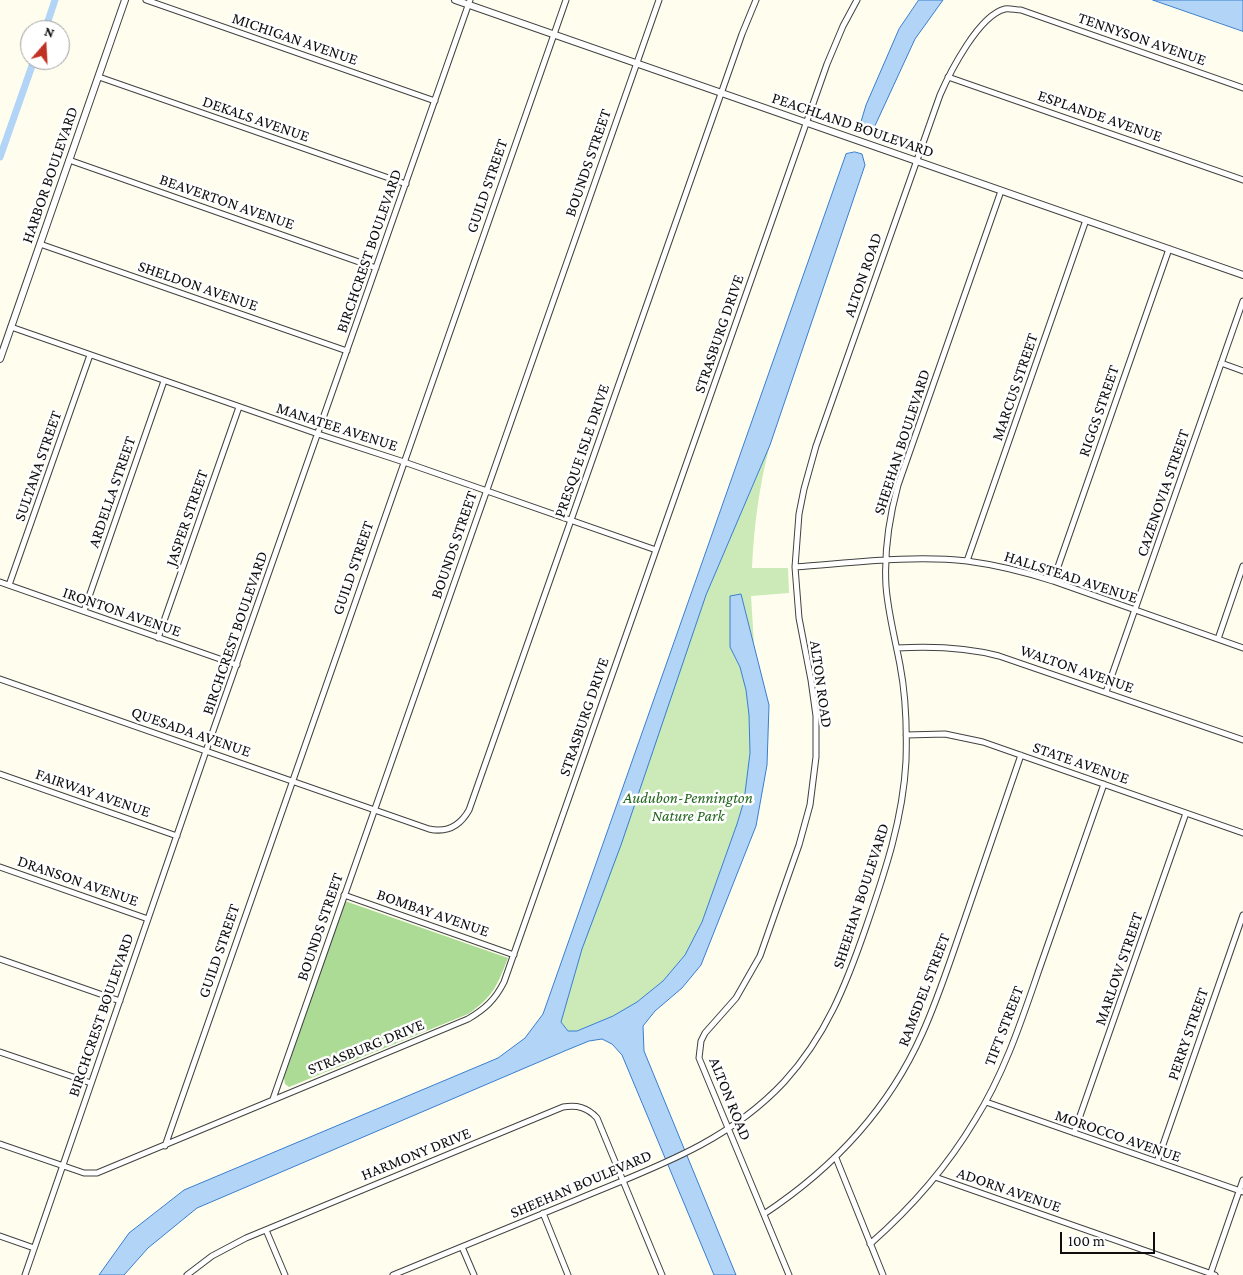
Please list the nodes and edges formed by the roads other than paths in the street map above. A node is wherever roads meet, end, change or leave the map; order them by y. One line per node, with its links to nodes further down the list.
1 (126, 0): 11 (street, HARBOR BOULEVARD)
2 (146, 0): 15 (street, MICHIGAN AVENUE)
3 (455, 0): 8 (street, PEACHLAND BOULEVARD)
4 (566, 0): 9 (street, GUILD STREET)
5 (658, 0): 10 (street, BOUNDS STREET)
6 (756, 0): 14 (street, PRESQUE ISLE DRIVE)
7 (858, 0): 16 (street, STRASBURG DRIVE)
8 (470, 2): 9 (street, PEACHLAND BOULEVARD); 15 (street, BIRCHCREST BOULEVARD)
9 (554, 35): 10 (street, PEACHLAND BOULEVARD); 37 (street, GUILD STREET)
10 (636, 63): 14 (street, PEACHLAND BOULEVARD); 38 (street, BOUNDS STREET)
11 (99, 77): 17 (street, HARBOR BOULEVARD); 20 (street, DEKALS AVENUE)
12 (948, 77): 13 (street, TENNYSON AVENUE); 18 (street, TENNYSON AVENUE); 19 (street, ESPLANDE AVENUE)
13 (1243, 88)
14 (721, 93): 16 (street, PEACHLAND BOULEVARD); 39 (street, PRESQUE ISLE DRIVE)
15 (435, 101): 20 (street, BIRCHCREST BOULEVARD)
16 (806, 123): 18 (street, PEACHLAND BOULEVARD); 40 (street, STRASBURG DRIVE)
17 (69, 160): 23 (street, HARBOR BOULEVARD); 25 (street, BEAVERTON AVENUE)
18 (916, 161): 21 (street, PEACHLAND BOULEVARD); 44 (street, ALTON ROAD)
19 (1243, 180)
20 (406, 184): 25 (street, BIRCHCREST BOULEVARD)
21 (1001, 191): 22 (street, PEACHLAND BOULEVARD); 41 (street, SHEEHAN BOULEVARD)
22 (1086, 220): 24 (street, PEACHLAND BOULEVARD); 42 (street, MARCUS STREET)
23 (40, 244): 28 (street, HARBOR BOULEVARD); 29 (street, SHELDON AVENUE)
24 (1169, 249): 26 (street, PEACHLAND BOULEVARD); 45 (street, RIGGS STREET)
25 (376, 268): 29 (street, BIRCHCREST BOULEVARD)
26 (1243, 275)
27 (1243, 301): 32 (street, CAZENOVIA STREET)
28 (11, 327): 30 (street, MANATEE AVENUE); 31 (street, HARBOR BOULEVARD)
29 (347, 351): 36 (street, BIRCHCREST BOULEVARD)
30 (90, 355): 34 (street, MANATEE AVENUE); 47 (street, SULTANA STREET)
31 (0, 359)
32 (1222, 363): 33 (street); 48 (street, CAZENOVIA STREET)
33 (1243, 371)
34 (164, 381): 35 (street, MANATEE AVENUE); 49 (street, ARDELLA STREET)
35 (239, 407): 36 (street, MANATEE AVENUE); 50 (street, JASPER STREET)
36 (318, 434): 37 (street, MANATEE AVENUE); 54 (street, BIRCHCREST BOULEVARD)
37 (404, 462): 38 (street, MANATEE AVENUE); 62 (street, GUILD STREET)
38 (486, 491): 39 (street, MANATEE AVENUE); 64 (street, BOUNDS STREET)
39 (571, 521): 40 (street, MANATEE AVENUE); 64 (street, PRESQUE ISLE DRIVE)
40 (656, 550): 72 (street, STRASBURG DRIVE)
41 (886, 561): 42 (street, HALLSTEAD AVENUE); 44 (street, HALLSTEAD AVENUE); 52 (street, SHEEHAN BOULEVARD)
42 (968, 561): 45 (street, HALLSTEAD AVENUE)
43 (1243, 566): 51 (street)
44 (795, 567): 79 (street, ALTON ROAD)
45 (1053, 581): 48 (street, HALLSTEAD AVENUE)
46 (0, 582): 47 (street, IRONTON AVENUE)
47 (9, 585): 49 (street, IRONTON AVENUE)
48 (1135, 610): 51 (street, HALLSTEAD AVENUE); 56 (street, CAZENOVIA STREET)
49 (84, 612): 50 (street, IRONTON AVENUE)
50 (158, 638): 54 (street, IRONTON AVENUE)
51 (1218, 639): 53 (street, HALLSTEAD AVENUE)
52 (897, 648): 56 (street, WALTON AVENUE); 57 (street, SHEEHAN BOULEVARD)
53 (1243, 648)
54 (237, 665): 59 (street, BIRCHCREST BOULEVARD)
55 (0, 679): 59 (street, QUESADA AVENUE)
56 (1106, 692): 58 (street, WALTON AVENUE)
57 (906, 735): 60 (street, STATE AVENUE); 79 (street, SHEEHAN BOULEVARD)
58 (1243, 740)
59 (206, 751): 62 (street, QUESADA AVENUE); 67 (street, BIRCHCREST BOULEVARD)
60 (1022, 755): 63 (street, STATE AVENUE); 83 (street, RAMSDEL STREET)
61 (0, 774): 67 (street, FAIRWAY AVENUE)
62 (291, 781): 64 (street, QUESADA AVENUE); 82 (street, GUILD STREET)
63 (1104, 784): 65 (street, STATE AVENUE); 78 (street, TIFT STREET)
64 (374, 810): 69 (street, BOUNDS STREET)
65 (1186, 813): 66 (street, STATE AVENUE); 80 (street, MARLOW STREET)
66 (1243, 833)
67 (177, 836): 71 (street, BIRCHCREST BOULEVARD)
68 (0, 867): 71 (street, DRANSON AVENUE)
69 (344, 895): 72 (street, BOMBAY AVENUE); 77 (street, BOUNDS STREET)
70 (1243, 915): 84 (street, PERRY STREET)
71 (148, 919): 74 (street, BIRCHCREST BOULEVARD)
72 (514, 955): 77 (street, STRASBURG DRIVE)
73 (0, 959): 74 (street)
74 (120, 1001): 76 (street, BIRCHCREST BOULEVARD)
75 (0, 1052): 76 (street)
76 (91, 1084): 85 (street, BIRCHCREST BOULEVARD)
77 (273, 1099): 82 (street, STRASBURG DRIVE)
78 (986, 1102): 80 (street, MOROCCO AVENUE); 86 (street, TIFT STREET)
79 (729, 1129): 87 (street, SHEEHAN BOULEVARD); 91 (street, ALTON ROAD)
80 (1074, 1133): 84 (street, MOROCCO AVENUE)
81 (0, 1144): 85 (street, STRASBURG DRIVE)
82 (165, 1146): 85 (street, STRASBURG DRIVE)
83 (836, 1158): 91 (street, RAMSDEL STREET); 94 (street)
84 (1157, 1162): 89 (street, MOROCCO AVENUE)
85 (62, 1166): 96 (street, BIRCHCREST BOULEVARD)
86 (936, 1177): 94 (street, TIFT STREET); 97 (street, ADORN AVENUE)
87 (623, 1180): 90 (street, SHEEHAN BOULEVARD); 92 (street, HARMONY DRIVE); 104 (street)
88 (1243, 1180): 89 (street)
89 (1241, 1192): 97 (street)
90 (542, 1213): 95 (street, SHEEHAN BOULEVARD); 103 (street)
91 (764, 1214): 105 (street, ALTON ROAD)
92 (266, 1230): 99 (street, HARMONY DRIVE); 100 (street)
93 (0, 1236): 96 (street)
94 (870, 1244): 106 (street)
95 (462, 1247): 101 (street, SHEEHAN BOULEVARD); 102 (street)
96 (34, 1248): 98 (street, BIRCHCREST BOULEVARD)
97 (1212, 1274)
98 (24, 1275)
99 (187, 1275)
100 (285, 1275)
101 (393, 1275)
102 (474, 1275)
103 (568, 1275)
104 (662, 1275)
105 (789, 1275)
106 (883, 1275)

